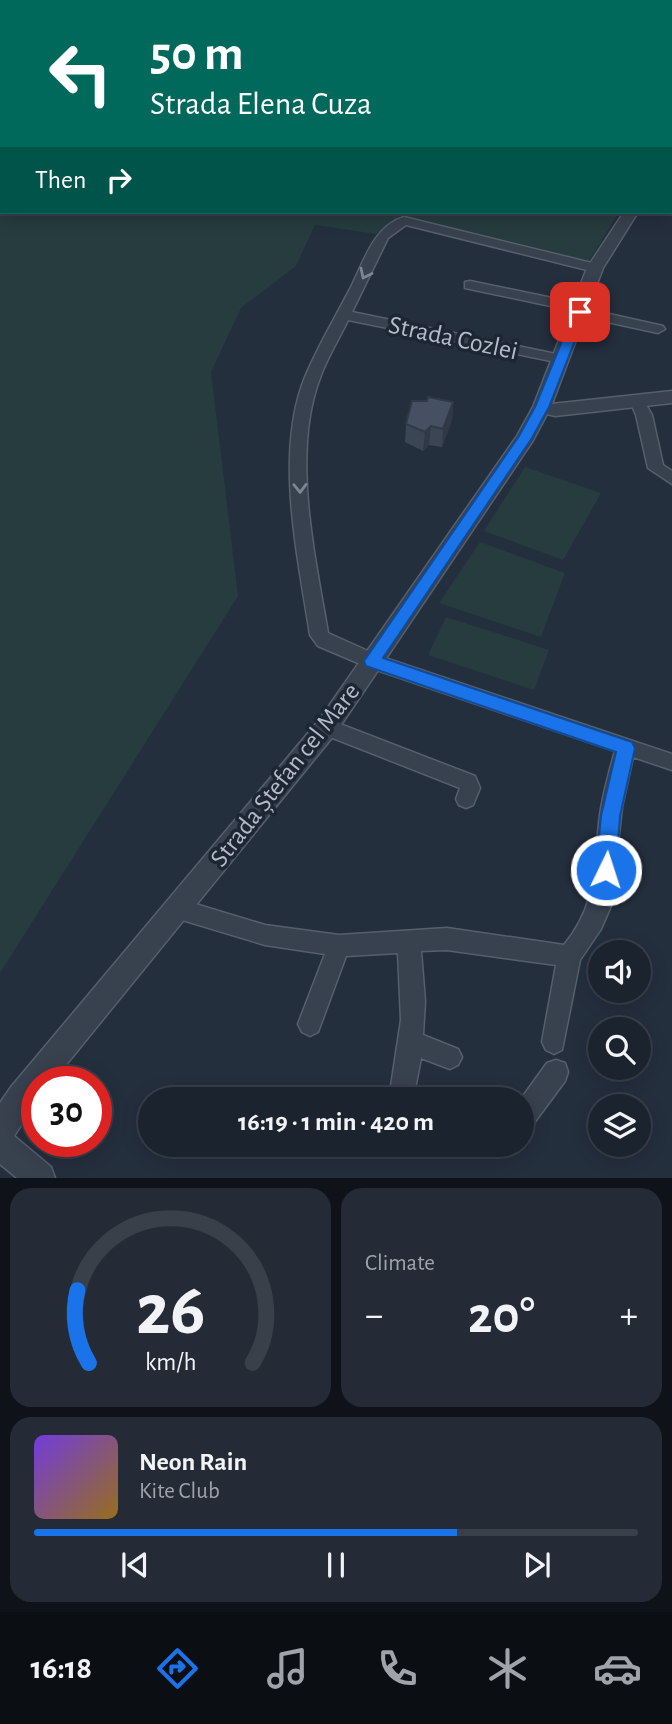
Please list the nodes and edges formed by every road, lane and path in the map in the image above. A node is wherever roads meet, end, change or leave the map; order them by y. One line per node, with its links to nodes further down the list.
1 (630, 214): 2 (street, Strada Ștefan cel Mare)
2 (595, 268): 4 (street, Strada Ștefan cel Mare); 5 (street, one-way to 5)
3 (470, 285): 4 (street)
4 (580, 310): 6 (street); 7 (street, Strada Ștefan cel Mare)
5 (345, 315): 7 (street, Strada Cozlei); 12 (street, one-way to 12)
6 (658, 329)
7 (561, 359): 10 (street, Strada Ștefan cel Mare)
8 (672, 397): 9 (street)
9 (637, 401): 10 (street); 11 (street)
10 (542, 407): 12 (street, Strada Ștefan cel Mare)
11 (672, 479)
12 (372, 661): 13 (street, Strada Ștefan cel Mare); 14 (street)
13 (327, 727): 16 (street); 17 (street, Strada Ștefan cel Mare)
14 (626, 748): 15 (street); 20 (street)
15 (672, 762)
16 (466, 799)
17 (179, 909): 19 (street); 28 (street, Strada Ștefan cel Mare)
18 (408, 941): 19 (street); 20 (street); 23 (street)
19 (339, 946): 21 (street)
20 (569, 956): 22 (street)
21 (310, 1024)
22 (554, 1042)
23 (413, 1043): 24 (street); 26 (street)
24 (450, 1057)
25 (555, 1072): 27 (street)
26 (404, 1087)
27 (534, 1101)
28 (0, 1130)
29 (0, 1144): 30 (street)
30 (40, 1178)

